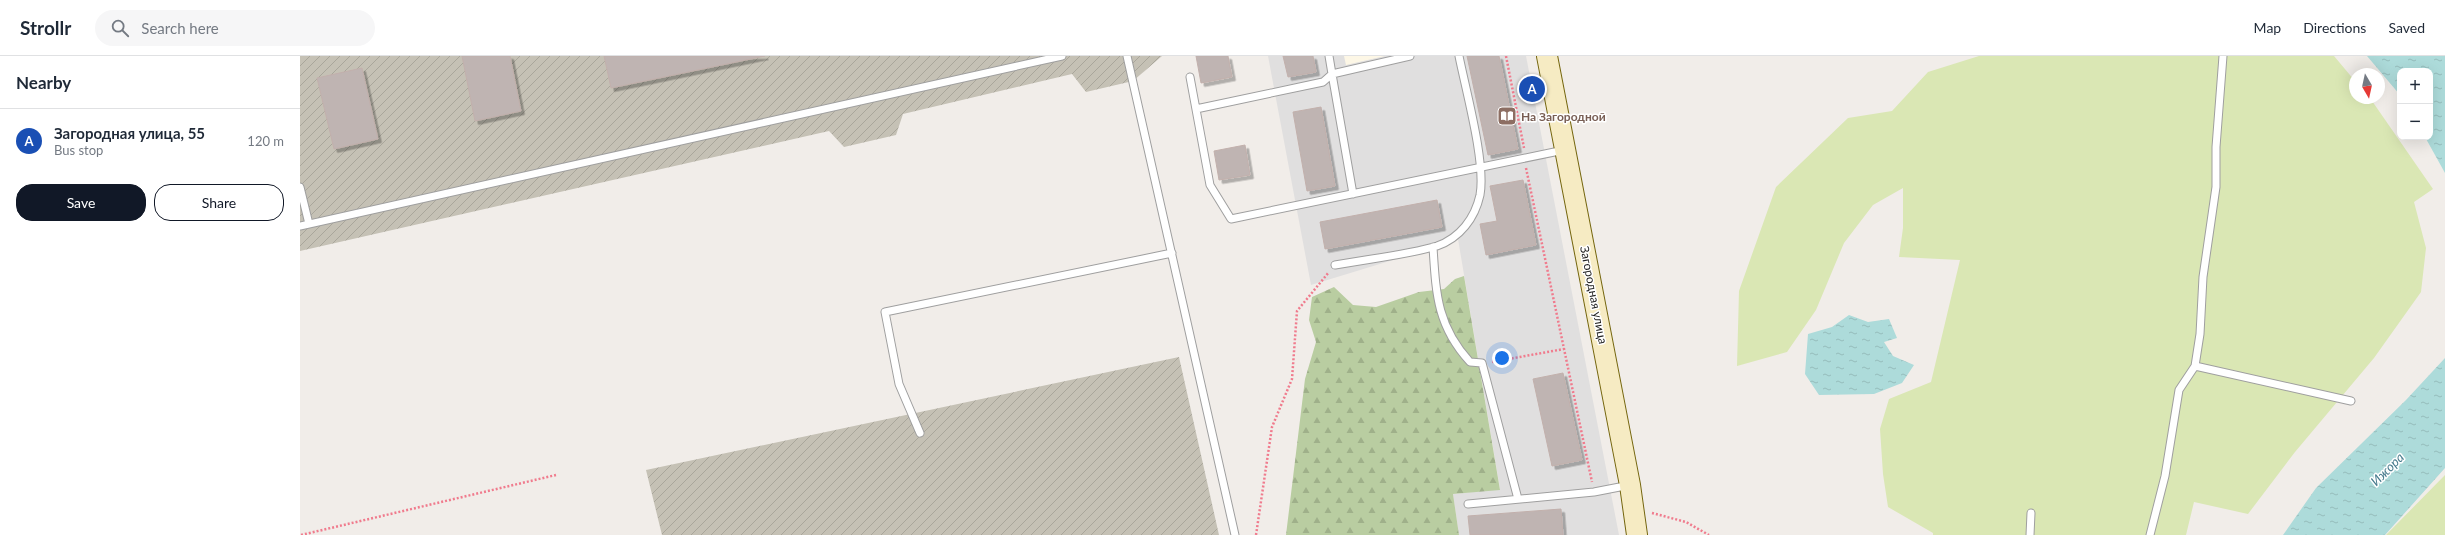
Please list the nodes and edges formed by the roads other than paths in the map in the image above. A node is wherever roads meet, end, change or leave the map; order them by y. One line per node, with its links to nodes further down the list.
1 (1062, 56): 15 (lane)
2 (1127, 56): 18 (lane)
3 (1329, 56): 8 (lane)
4 (1410, 56): 8 (lane)
5 (1459, 56): 12 (lane)
6 (1547, 56): 11 (main road, Загородная улица)
7 (2223, 56): 20 (lane)
8 (1332, 74): 10 (lane); 14 (lane)
9 (1190, 77): 10 (lane)
10 (1196, 109): 14 (lane)
11 (1566, 150): 12 (lane); 23 (main road, Загородная улица)
12 (1480, 168): 14 (lane); 17 (lane)
13 (300, 187): 15 (lane)
14 (1353, 194)
15 (309, 224): 16 (lane)
16 (300, 226)
17 (1433, 247): 19 (lane); 24 (lane)
18 (1172, 253): 22 (lane); 27 (lane)
19 (1335, 265)
20 (2194, 366): 21 (lane); 30 (lane)
21 (2351, 401)
22 (920, 433)
23 (1630, 485): 24 (lane); 28 (main road, Загородная улица)
24 (1518, 499): 25 (lane)
25 (1468, 504)
26 (2031, 513): 29 (lane)
27 (1235, 535)
28 (1637, 535)
29 (2030, 535)
30 (2150, 535)

